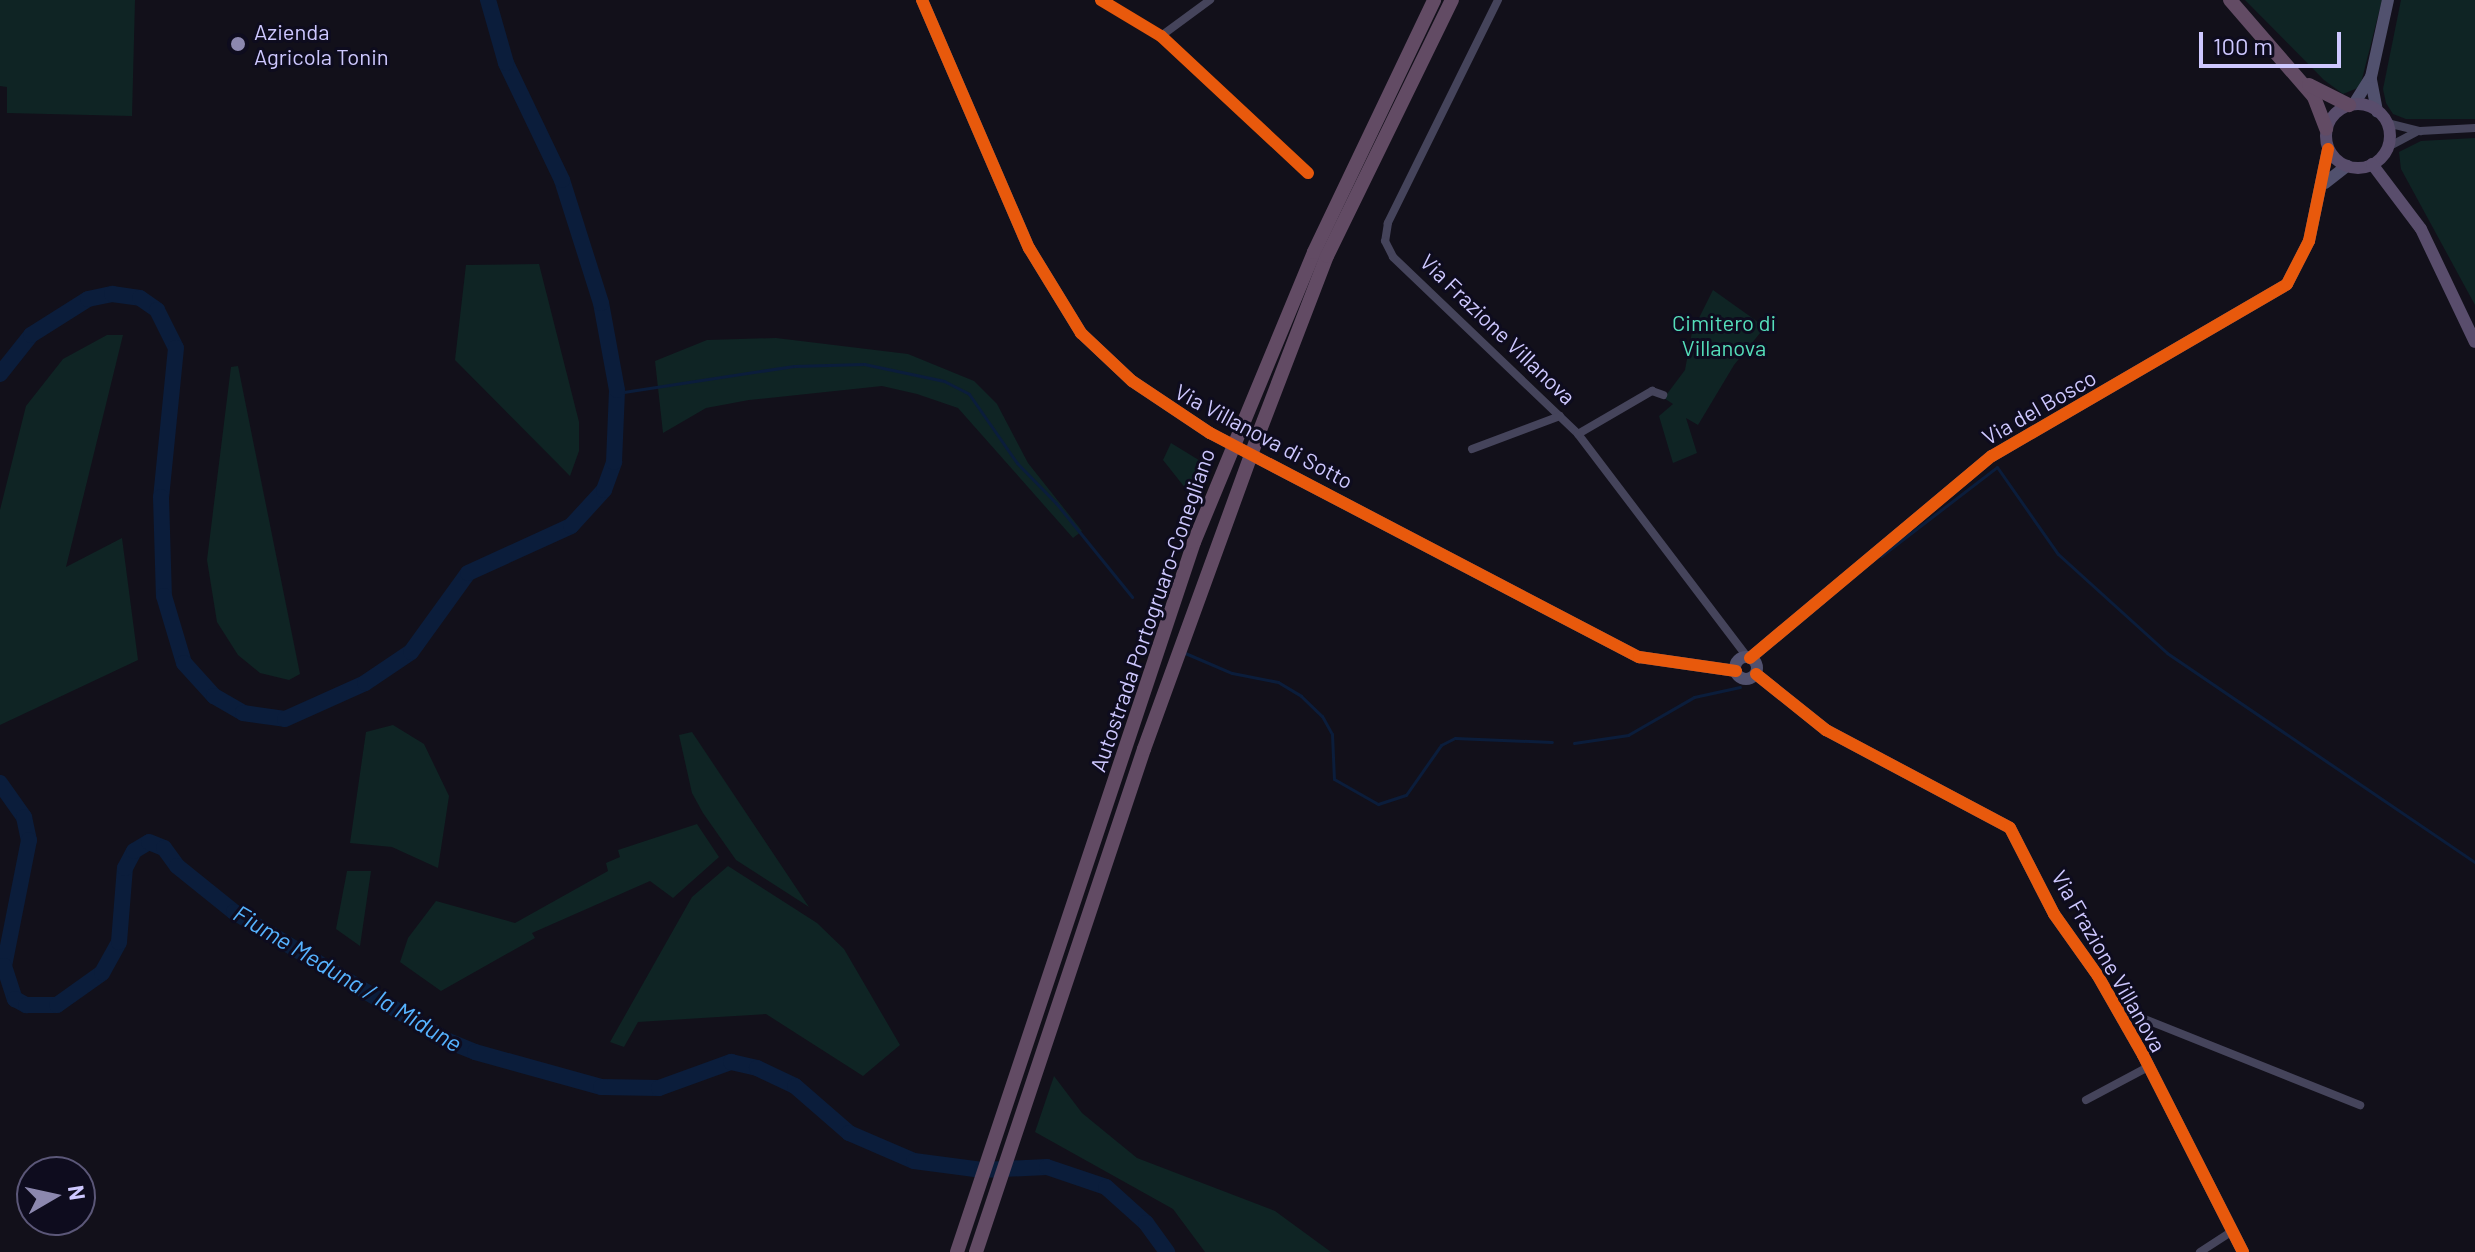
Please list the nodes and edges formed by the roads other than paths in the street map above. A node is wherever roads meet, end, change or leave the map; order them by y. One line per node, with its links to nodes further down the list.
1 (922, 0): 29 (street, Via Villanova di Sotto)
2 (1101, 0): 9 (street)
3 (1210, 0): 9 (street)
4 (1434, 0): 36 (highway, Autostrada Portogruaro-Conegliano)
5 (1452, 0): 37 (highway, Autostrada Portogruaro-Conegliano)
6 (1498, 0): 25 (street, Via Frazione Villanova)
7 (2230, 0): 11 (highway)
8 (2388, 0): 10 (street)
9 (1161, 36): 21 (street)
10 (2371, 77): 12 (street); 13 (street)
11 (2302, 81): 12 (highway); 16 (highway)
12 (2351, 104): 13 (main road); 16 (main road)
13 (2377, 111): 14 (main road)
14 (2387, 123): 17 (street); 19 (main road)
15 (2475, 128): 17 (street)
16 (2326, 129): 18 (main road)
17 (2420, 131): 19 (street)
18 (2328, 149): 20 (main road); 22 (street, Via del Bosco)
19 (2380, 156): 20 (main road); 23 (main road)
20 (2347, 166): 22 (street)
21 (1308, 173)
22 (2323, 186): 28 (street, Via del Bosco)
23 (2475, 342)
24 (1663, 395): 26 (street)
25 (1560, 416): 26 (street, Via Frazione Villanova); 27 (street)
26 (1578, 434): 28 (street, Via Frazione Villanova)
27 (1472, 449)
28 (1748, 658): 29 (street, Via del Bosco); 30 (street)
29 (1736, 671): 30 (street, Via Villanova di Sotto)
30 (1756, 674): 31 (street, Via Frazione Villanova)
31 (2117, 1008): 32 (street, Via Frazione Villanova); 34 (street, Via Frazione Villanova)
32 (2148, 1067): 33 (street, Via Frazione Villanova); 35 (street, Via Frazione Villanova)
33 (2086, 1100)
34 (2360, 1105)
35 (2232, 1231): 38 (street); 39 (street, Via Frazione Villanova)
36 (957, 1252)
37 (976, 1252)
38 (2200, 1252)
39 (2243, 1252)

